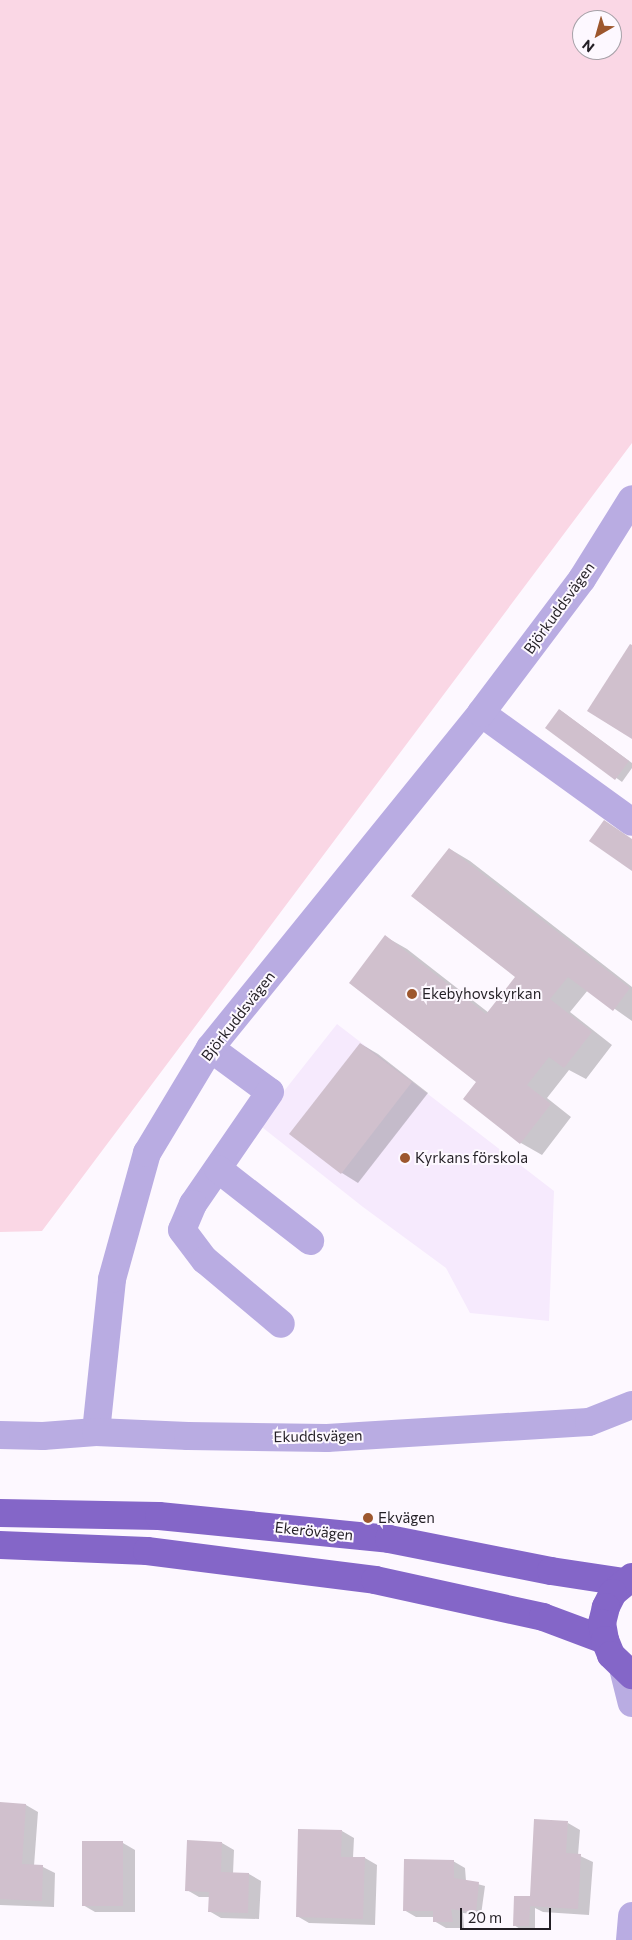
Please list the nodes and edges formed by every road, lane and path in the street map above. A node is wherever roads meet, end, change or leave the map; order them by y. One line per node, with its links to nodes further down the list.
1 (632, 499): 2 (street, Björkuddsvägen)
2 (481, 713): 3 (street); 4 (street, Björkuddsvägen)
3 (632, 822)
4 (210, 1048): 5 (street); 9 (street, Björkuddsvägen)
5 (218, 1169): 6 (street); 7 (street)
6 (310, 1241)
7 (281, 1324)
8 (632, 1405): 9 (street, Ekuddsvägen)
9 (96, 1432): 10 (street, Ekuddsvägen)
10 (0, 1435)
11 (0, 1513): 13 (main road, Ekerövägen)
12 (0, 1545): 14 (main road)
13 (628, 1580): 14 (main road)
14 (605, 1640): 15 (main road)
15 (627, 1671): 16 (street)
16 (632, 1702)
17 (632, 1916): 18 (street)
18 (630, 1940)

